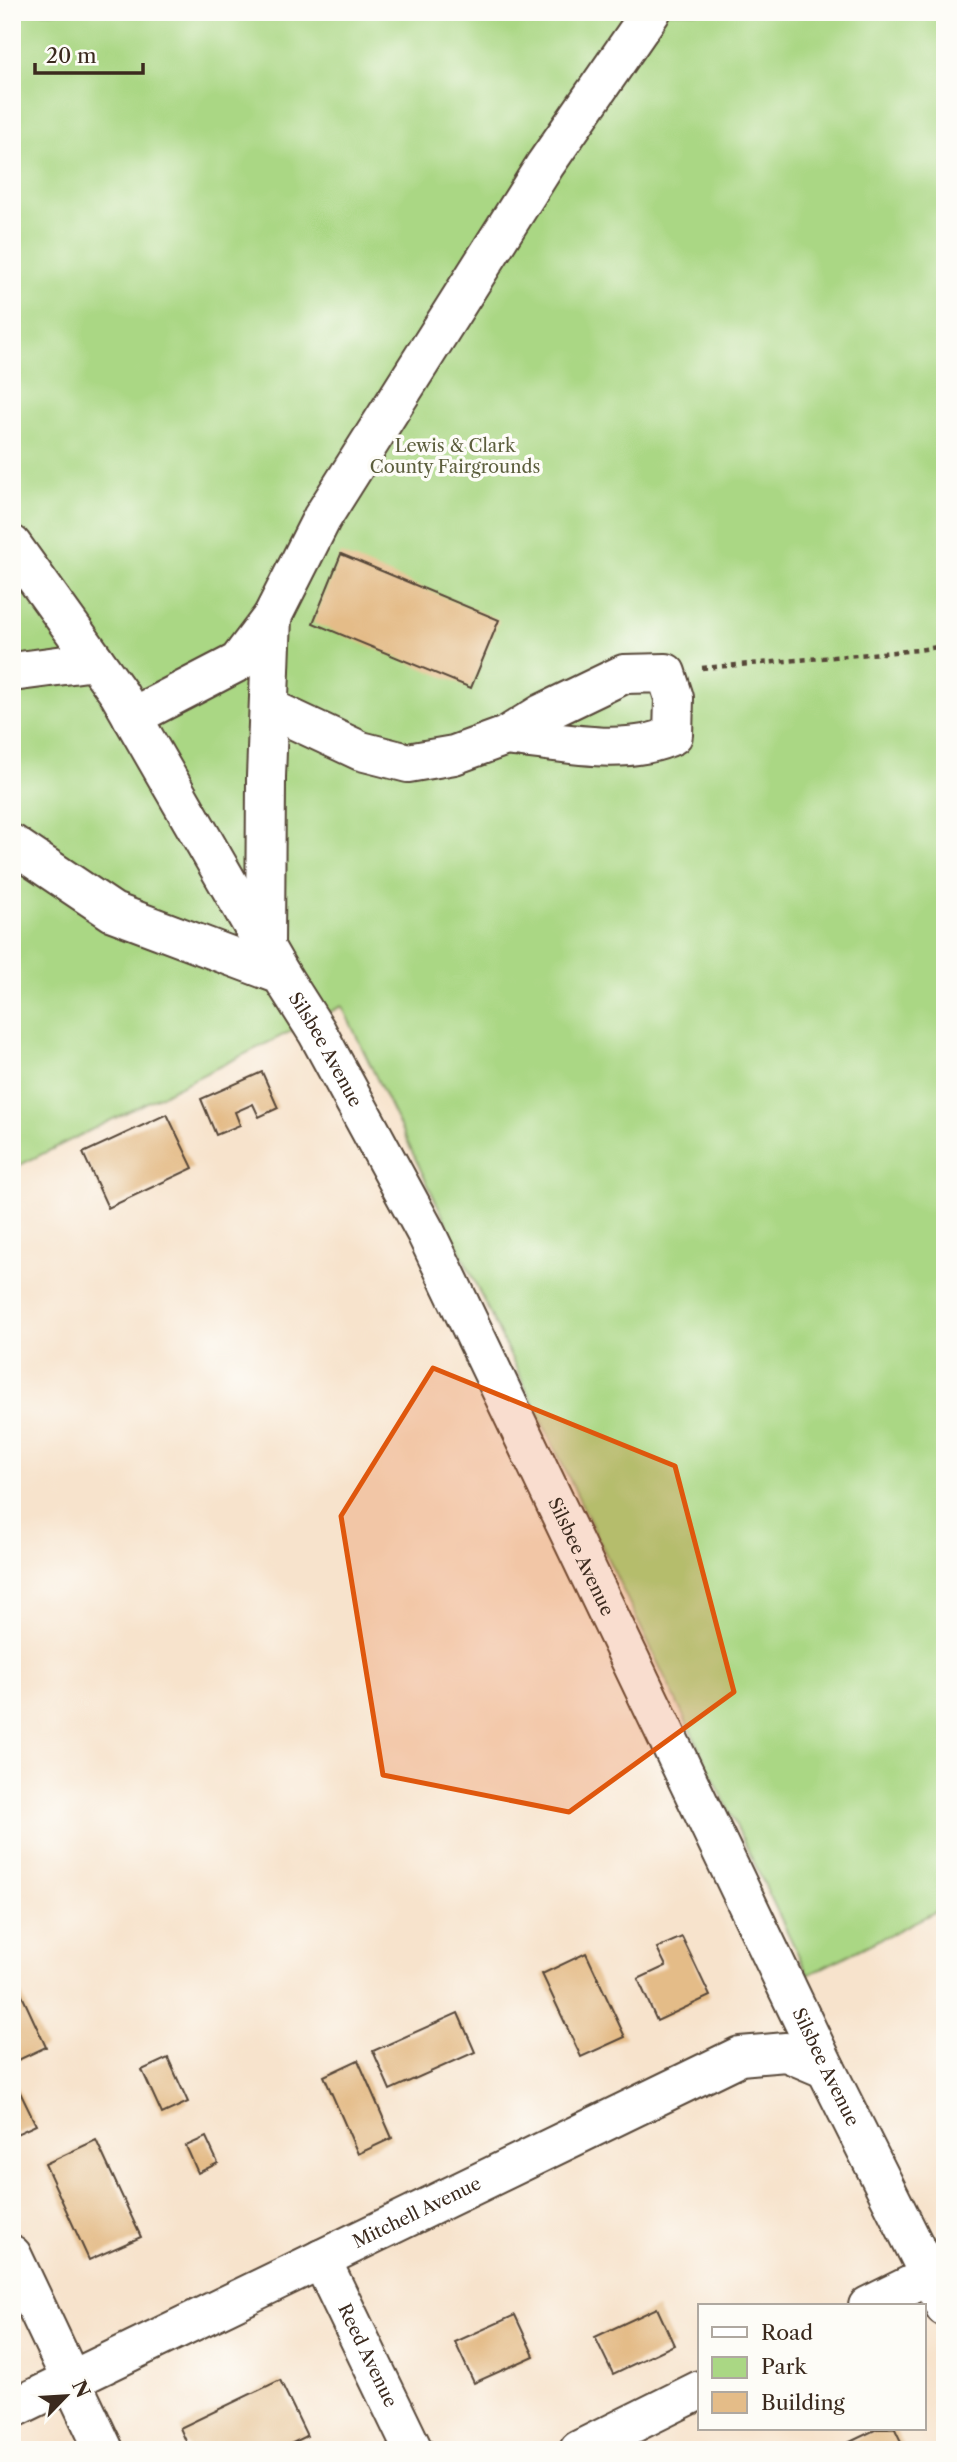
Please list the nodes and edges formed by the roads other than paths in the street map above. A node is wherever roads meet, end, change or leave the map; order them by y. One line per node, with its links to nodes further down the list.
1 (651, 12): 3 (street)
2 (12, 545): 4 (street)
3 (272, 617): 6 (street); 7 (street)
4 (95, 661): 5 (street); 7 (street)
5 (12, 672)
6 (269, 708): 8 (street); 10 (street)
7 (132, 717): 10 (street)
8 (506, 736): 8 (street)
9 (12, 844): 10 (street, Silsbee Avenue)
10 (273, 961): 11 (street, Silsbee Avenue)
11 (826, 2070): 13 (street, Mitchell Avenue); 14 (street, Silsbee Avenue)
12 (12, 2255): 16 (street)
13 (320, 2259): 16 (street, Mitchell Avenue); 20 (street, Reed Avenue)
14 (937, 2291): 15 (street)
15 (877, 2304)
16 (71, 2380): 18 (street, Mitchell Avenue); 19 (street)
17 (698, 2391): 21 (street)
18 (12, 2409)
19 (104, 2450)
20 (413, 2450)
21 (579, 2450)

